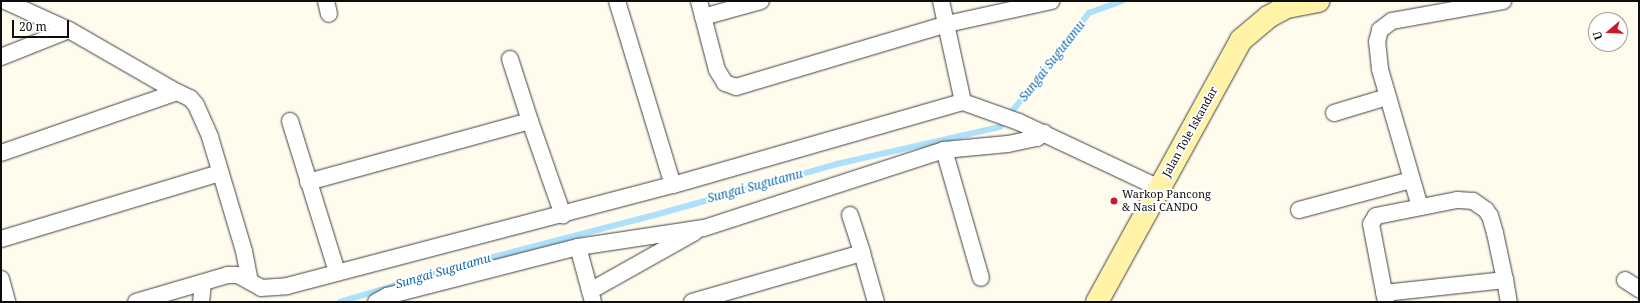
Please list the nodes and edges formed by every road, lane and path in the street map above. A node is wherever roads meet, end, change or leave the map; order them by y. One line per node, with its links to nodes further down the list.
1 (5, 1): 11 (street)
2 (617, 1): 26 (street)
3 (699, 1): 9 (street)
4 (761, 1): 9 (street)
5 (942, 1): 10 (street)
6 (1052, 1): 10 (street)
7 (1318, 1): 27 (main road, Jalan Tole Iskandar)
8 (1499, 1): 15 (street)
9 (703, 16): 10 (street)
10 (947, 24): 16 (street)
11 (69, 30): 12 (street); 14 (street)
12 (1, 57)
13 (510, 59): 19 (street)
14 (177, 92): 22 (street); 23 (street)
15 (1387, 97): 17 (street); 24 (street)
16 (968, 103): 20 (street); 26 (street)
17 (1334, 113)
18 (290, 121): 25 (street)
19 (530, 121): 25 (street); 31 (street)
20 (1044, 133): 21 (street); 27 (street)
21 (944, 150): 32 (street); 37 (street)
22 (1, 153)
23 (220, 173): 33 (street); 41 (street)
24 (1411, 180): 28 (street); 29 (street)
25 (308, 182): 36 (street)
26 (673, 185): 31 (street)
27 (1159, 188): 46 (main road, Jalan Tole Iskandar)
28 (1420, 207): 39 (street); 45 (street)
29 (1299, 210)
30 (850, 214): 35 (street)
31 (563, 215): 36 (street)
32 (704, 228): 34 (street); 44 (street)
33 (1, 239)
34 (578, 247): 44 (street); 50 (street)
35 (862, 253): 51 (street); 52 (street)
36 (337, 272): 41 (street)
37 (981, 278)
38 (1, 279): 47 (street)
39 (1505, 280): 45 (street); 53 (street)
40 (1625, 280): 43 (street)
41 (250, 281): 42 (street)
42 (203, 283): 48 (street); 49 (street)
43 (1639, 289)
44 (591, 296)
45 (1385, 297)
46 (1102, 300)
47 (7, 302)
48 (136, 302)
49 (201, 302)
50 (376, 302)
51 (692, 302)
52 (876, 302)
53 (1509, 302)

